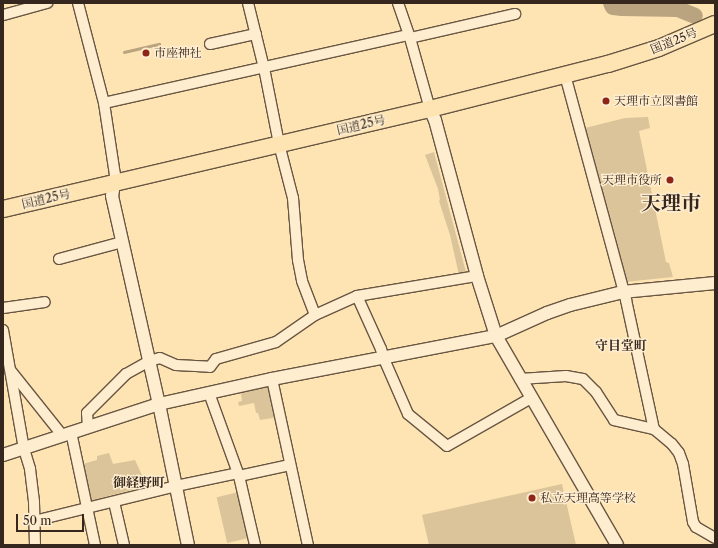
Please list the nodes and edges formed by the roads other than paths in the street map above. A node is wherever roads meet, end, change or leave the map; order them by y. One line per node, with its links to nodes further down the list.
1 (47, 3): 6 (street)
2 (78, 3): 13 (street)
3 (248, 3): 8 (street)
4 (398, 3): 9 (street)
5 (515, 14): 9 (street)
6 (3, 15)
7 (715, 24): 12 (highway, 国道25号)
8 (256, 34): 10 (street); 11 (street)
9 (410, 36): 11 (street); 14 (street)
10 (210, 44)
11 (264, 68): 13 (street); 15 (street)
12 (565, 75): 14 (highway, 国道25号); 22 (street)
13 (104, 103): 16 (street)
14 (430, 109): 15 (highway, 国道25号); 20 (street)
15 (279, 144): 16 (highway, 国道25号); 26 (street)
16 (114, 184): 17 (highway, 国道25号); 18 (street)
17 (3, 209)
18 (122, 242): 19 (street); 30 (street)
19 (59, 259)
20 (477, 276): 23 (street); 28 (street)
21 (715, 283): 22 (street)
22 (623, 292): 28 (street); 38 (street)
23 (357, 296): 26 (street); 29 (street)
24 (45, 302): 25 (street)
25 (3, 308)
26 (315, 315): 30 (street)
27 (3, 330): 31 (street)
28 (496, 336): 29 (street); 33 (street)
29 (384, 359): 32 (street); 35 (street)
30 (149, 361): 36 (street); 37 (street)
31 (10, 370): 39 (street); 40 (street)
32 (272, 378): 34 (street); 42 (street)
33 (520, 379): 35 (street); 38 (street)
34 (209, 393): 36 (street); 43 (street)
35 (531, 398): 55 (street)
36 (159, 404): 37 (street); 44 (street)
37 (88, 427): 39 (street)
38 (654, 429): 48 (street)
39 (67, 434): 40 (street); 46 (street)
40 (24, 448): 41 (street); 47 (street)
41 (3, 455)
42 (290, 465): 43 (street); 54 (street)
43 (238, 474): 44 (street); 53 (street)
44 (176, 486): 45 (street); 52 (street)
45 (114, 502): 46 (street); 51 (street)
46 (87, 508): 47 (street); 50 (street)
47 (34, 521): 49 (street)
48 (715, 538)
49 (35, 545)
50 (95, 545)
51 (124, 545)
52 (188, 545)
53 (255, 545)
54 (308, 545)
55 (617, 545)

